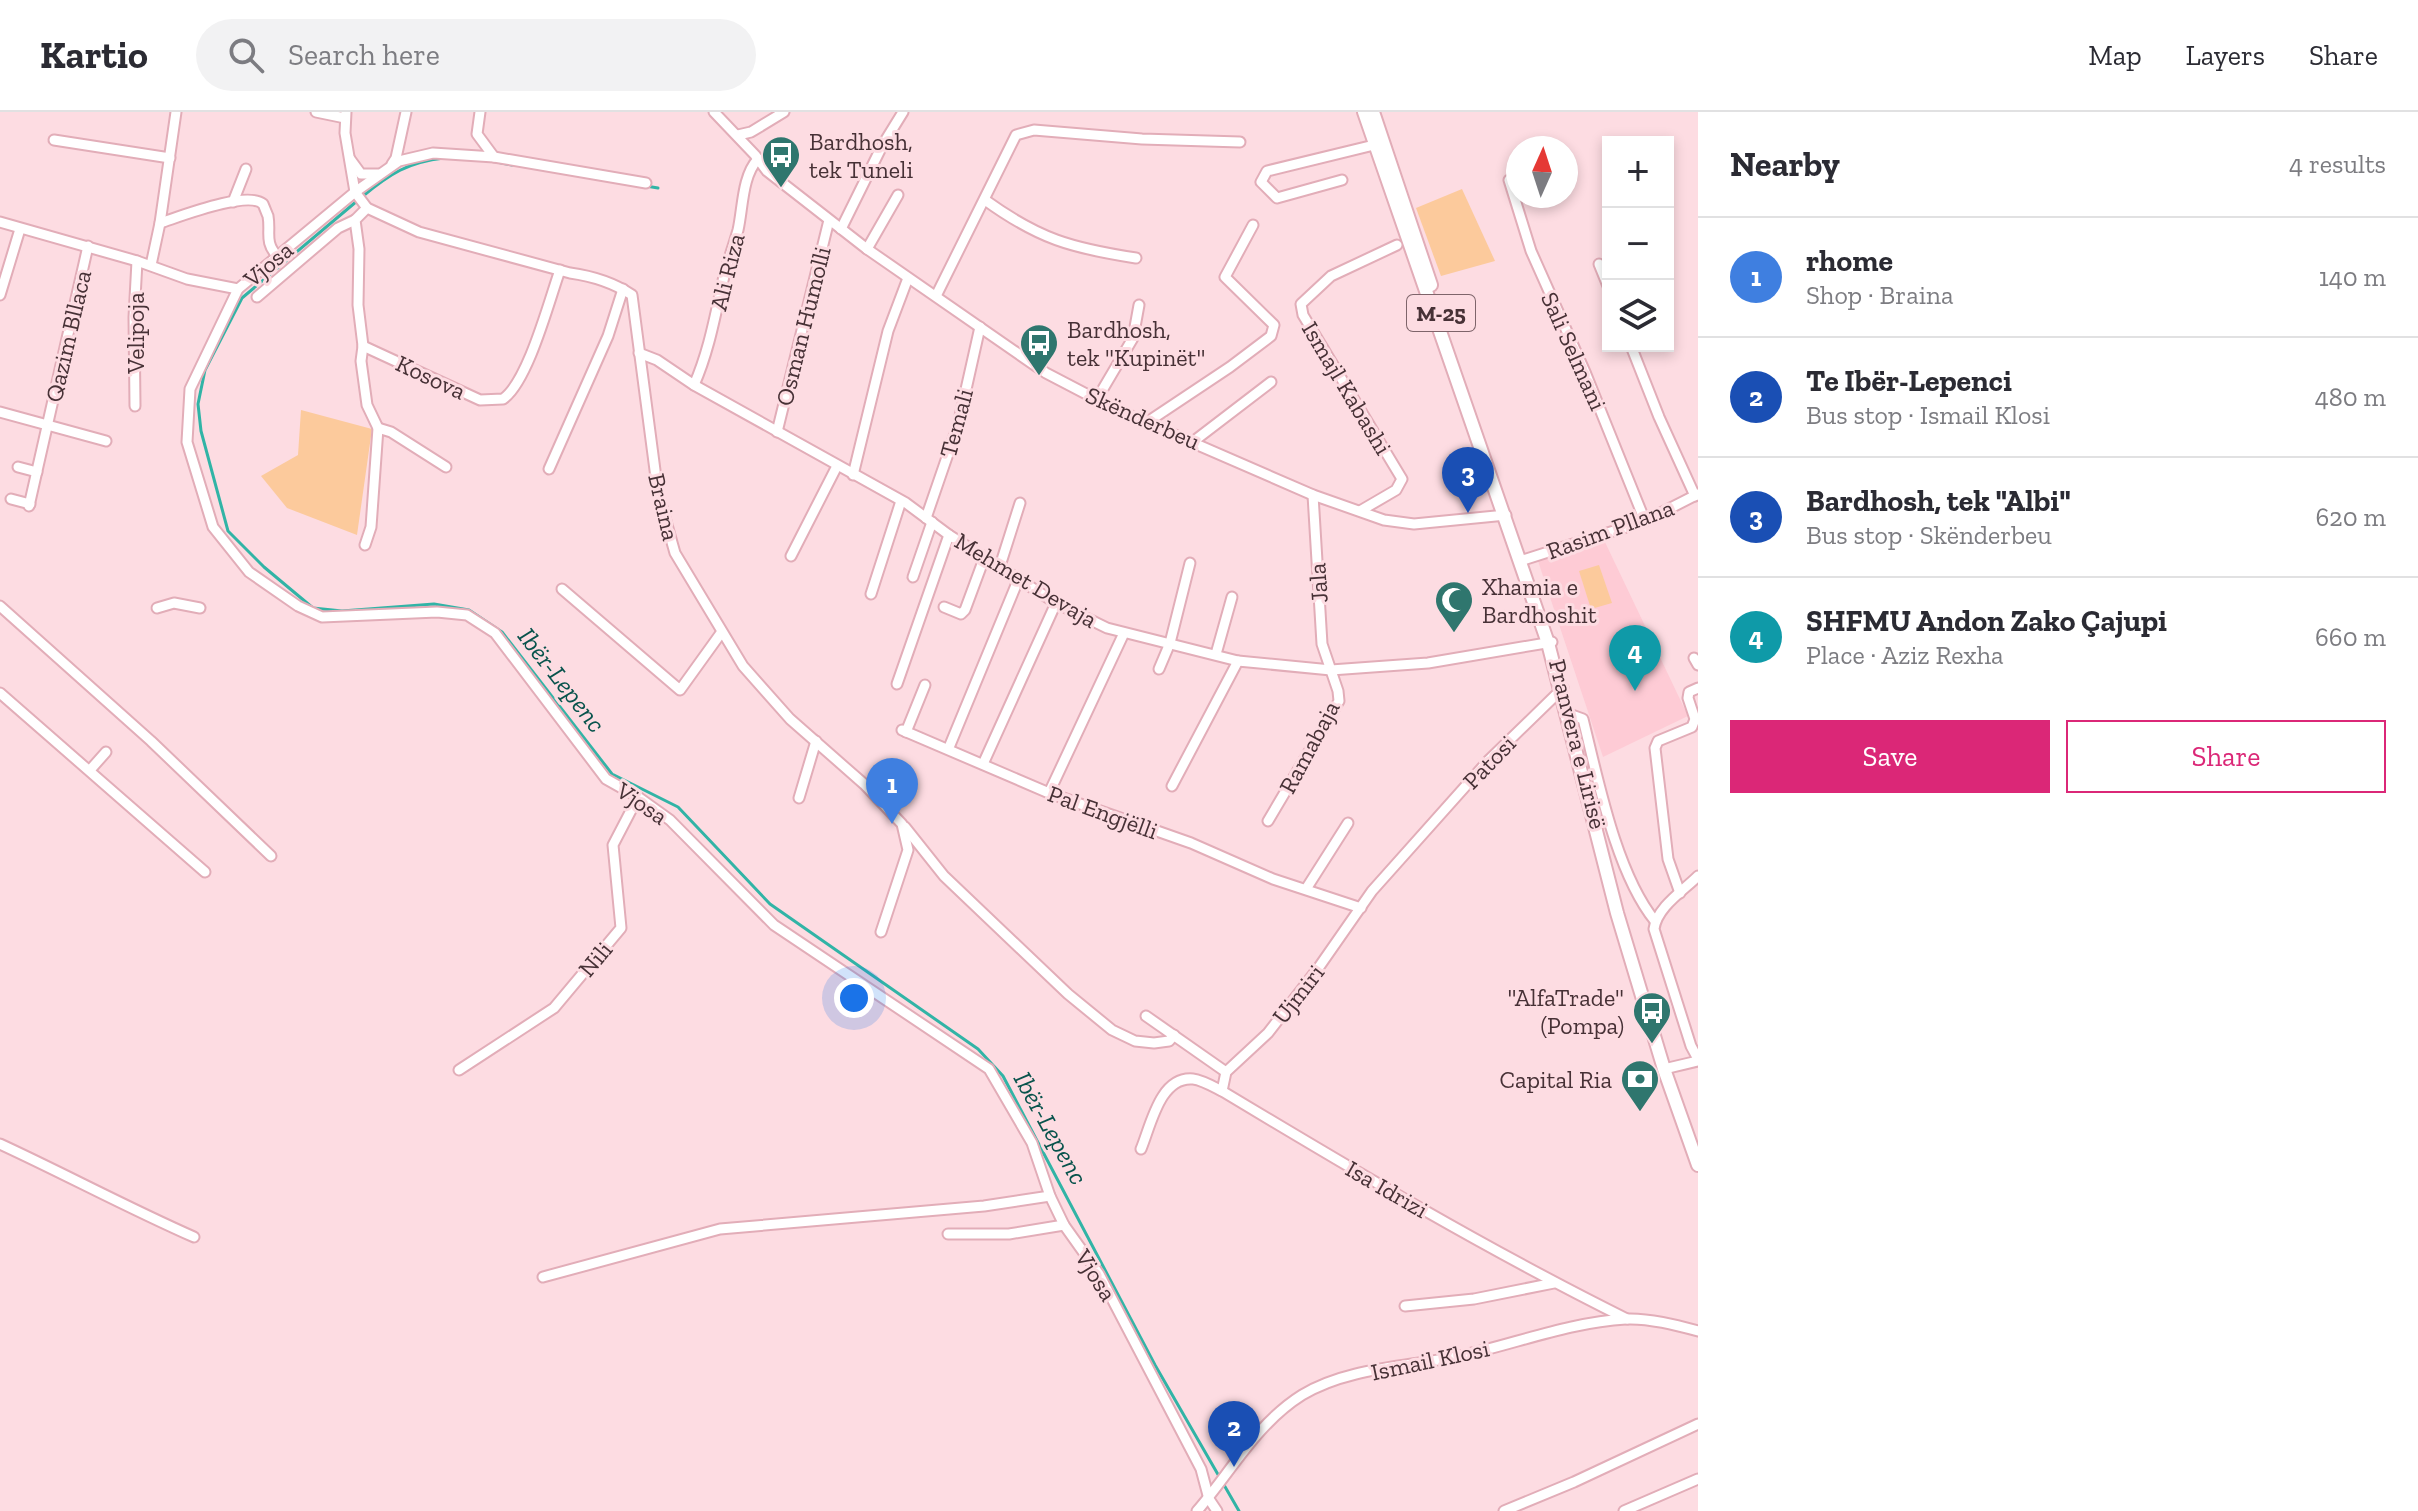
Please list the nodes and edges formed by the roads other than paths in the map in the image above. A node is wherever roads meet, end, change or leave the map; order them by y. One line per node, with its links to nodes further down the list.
1 (176, 112): 18 (street)
2 (316, 112): 10 (street)
3 (406, 112): 19 (street)
4 (480, 112): 16 (street)
5 (714, 112): 11 (street, Skënderbeu)
6 (784, 112): 11 (street)
7 (903, 112): 36 (street)
8 (1364, 112): 14 (main road, Pranvera e Lirisë)
9 (1373, 112): 81 (main road, Pranvera e Lirisë / M-25)
10 (345, 115): 15 (street)
11 (740, 137): 17 (street, Skënderbeu)
12 (54, 140): 18 (street)
13 (1240, 142): 26 (street)
14 (1374, 145): 22 (street); 81 (main road, Pranvera e Lirisë)
15 (348, 156): 21 (street); 24 (street)
16 (494, 157): 19 (street, Vjosa); 23 (street, Vjosa)
17 (756, 157): 31 (street, Skënderbeu); 59 (street, Ali Riza)
18 (170, 158): 33 (street)
19 (390, 167): 21 (street, Vjosa)
20 (246, 169): 27 (street)
21 (378, 174): 24 (street, Vjosa)
22 (1342, 180)
23 (646, 183)
24 (355, 192): 28 (street); 40 (street, Vjosa)
25 (898, 195): 39 (street)
26 (985, 200): 41 (street); 51 (street)
27 (233, 202): 33 (street); 40 (street)
28 (366, 206): 30 (street); 45 (street)
29 (1518, 208): 83 (street, Sali Selmani)
30 (355, 220): 52 (street); 55 (street)
31 (829, 220): 36 (street, Skënderbeu); 66 (street, Osman Humolli)
32 (0, 222): 35 (street, Velipoja)
33 (160, 223): 44 (street)
34 (1253, 225): 63 (street)
35 (20, 229): 38 (street, Velipoja); 50 (street)
36 (841, 229): 39 (street, Skënderbeu)
37 (1397, 245): 80 (street, Ismajl Kabashi)
38 (88, 246): 42 (street, Velipoja); 64 (street, Qazim Bllaca)
39 (867, 249): 46 (street, Skënderbeu)
40 (277, 256): 48 (street, Vjosa)
41 (1136, 258)
42 (137, 261): 44 (street, Velipoja); 61 (street, Velipoja)
43 (1599, 264): 47 (street)
44 (151, 265): 48 (street, Velipoja)
45 (560, 270): 49 (street); 55 (street, Kosova)
46 (908, 278): 51 (street, Skënderbeu); 74 (street)
47 (1606, 280)
48 (238, 289): 122 (street, Vjosa)
49 (623, 289): 57 (street, Braina); 72 (street)
50 (0, 295)
51 (936, 296): 54 (street, Skënderbeu)
52 (257, 297)
53 (1139, 305): 60 (street)
54 (980, 327): 60 (street, Skënderbeu); 82 (street, Temali)
55 (363, 346): 65 (street)
56 (1633, 352): 76 (street)
57 (639, 353): 59 (street, Mehmet Devaja); 101 (street, Braina)
58 (1271, 382): 68 (street)
59 (694, 385): 66 (street, Mehmet Devaja)
60 (1097, 399): 63 (street, Skënderbeu)
61 (135, 406)
62 (0, 412): 64 (street, Qazim Bllaca)
63 (1146, 423): 68 (street, Skënderbeu)
64 (48, 425): 67 (street, Qazim Bllaca); 73 (street, Qazim Bllaca)
65 (378, 428): 71 (street); 85 (street)
66 (777, 432): 69 (street, Mehmet Devaja)
67 (106, 441)
68 (1194, 441): 75 (street, Skënderbeu)
69 (837, 466): 74 (street, Mehmet Devaja); 86 (street)
70 (18, 467): 73 (street)
71 (446, 467)
72 (549, 469)
73 (37, 472): 77 (street, Qazim Bllaca)
74 (853, 475): 78 (street, Mehmet Devaja)
75 (1313, 495): 80 (street, Skënderbeu); 108 (street, Jala)
76 (1696, 495): 83 (street, Rasim Pllana)
77 (11, 499)
78 (901, 501): 82 (street, Mehmet Devaja); 94 (street)
79 (1020, 503): 90 (street)
80 (1360, 511): 81 (street, Skënderbeu)
81 (1506, 515): 88 (main road, Pranvera e Lirisë / M-25)
82 (929, 520): 84 (street, Mehmet Devaja); 91 (street, Temali)
83 (1645, 521): 88 (street, Rasim Pllana)
84 (949, 535): 87 (street, Mehmet Devaja); 109 (street)
85 (365, 545)
86 (791, 556)
87 (985, 556): 90 (street, Mehmet Devaja); 98 (street)
88 (1522, 560): 103 (main road, Pranvera e Lirisë / M-25)
89 (1190, 563): 104 (street)
90 (1000, 566): 92 (street, Mehmet Devaja)
91 (913, 577)
92 (1019, 578): 96 (street, Mehmet Devaja); 116 (street)
93 (562, 589): 101 (street)
94 (871, 594)
95 (1232, 597): 105 (street)
96 (1056, 603): 102 (street, Mehmet Devaja); 118 (street)
97 (0, 606): 127 (street)
98 (944, 607)
99 (157, 608): 100 (street)
100 (200, 608)
101 (721, 633): 115 (street, Braina)
102 (1124, 633): 104 (street, Mehmet Devaja); 121 (street)
103 (1550, 642): 108 (street, Mehmet Devaja); 111 (main road, Pranvera e Lirisë / M-25)
104 (1170, 643): 105 (street, Mehmet Devaja); 107 (street)
105 (1216, 654): 106 (street, Mehmet Devaja)
106 (1238, 661): 108 (street, Mehmet Devaja); 120 (street)
107 (1159, 669)
108 (1331, 670): 124 (street, Ramabaja)
109 (897, 684)
110 (925, 685): 118 (street, Pal Engjëlli)
111 (1563, 688): 114 (main road, Pranvera e Lirisë / M-25); 132 (street, Patosi); 139 (main road, Pranvera e Lirisë / M-25)
112 (1698, 688): 131 (street)
113 (0, 693): 119 (street)
114 (1572, 715): 133 (street); 139 (main road, Pranvera e Lirisë / M-25)
115 (816, 741): 123 (street); 126 (street, Braina)
116 (950, 745)
117 (106, 752): 119 (street)
118 (983, 764): 121 (street, Pal Engjëlli)
119 (90, 770): 128 (street)
120 (1172, 786)
121 (1049, 793): 130 (street, Pal Engjëlli)
122 (638, 797): 140 (street, Nili); 147 (street, Vjosa)
123 (799, 798)
124 (1268, 821)
125 (1348, 823): 130 (street)
126 (902, 824): 134 (street); 136 (street, Braina)
127 (271, 856)
128 (205, 872)
129 (1698, 876): 131 (street)
130 (1306, 889): 132 (street, Pal Engjëlli)
131 (1680, 893): 133 (street)
132 (1361, 908): 141 (street, Ujmiri)
133 (1655, 921): 137 (street)
134 (881, 932)
135 (1146, 1016): 136 (street)
136 (1174, 1035): 141 (street)
137 (1695, 1044): 138 (street)
138 (1698, 1060): 139 (street)
139 (1667, 1068): 145 (main road, Pranvera e Lirisë / M-25); 146 (main road, Pranvera e Lirisë / M-25)
140 (459, 1070)
141 (1226, 1072): 142 (street)
142 (1222, 1091): 144 (street); 152 (street, Isa Idrizi)
143 (0, 1144): 150 (street)
144 (1141, 1149)
145 (1698, 1151)
146 (1698, 1165)
147 (1050, 1196): 148 (street, Vjosa); 151 (street)
148 (1064, 1225): 149 (street); 158 (street, Vjosa)
149 (948, 1234)
150 (194, 1237)
151 (543, 1277)
152 (1554, 1283): 153 (street); 154 (street, Isa Idrizi)
153 (1405, 1306)
154 (1627, 1319): 155 (street, Ismail Klosi); 158 (street, Ismail Klosi)
155 (1698, 1331)
156 (1698, 1424): 161 (street)
157 (1698, 1479): 162 (street)
158 (1209, 1499): 159 (street, Ismail Klosi); 160 (street, Vjosa)
159 (1197, 1511)
160 (1217, 1511)
161 (1504, 1511)
162 (1624, 1511)

